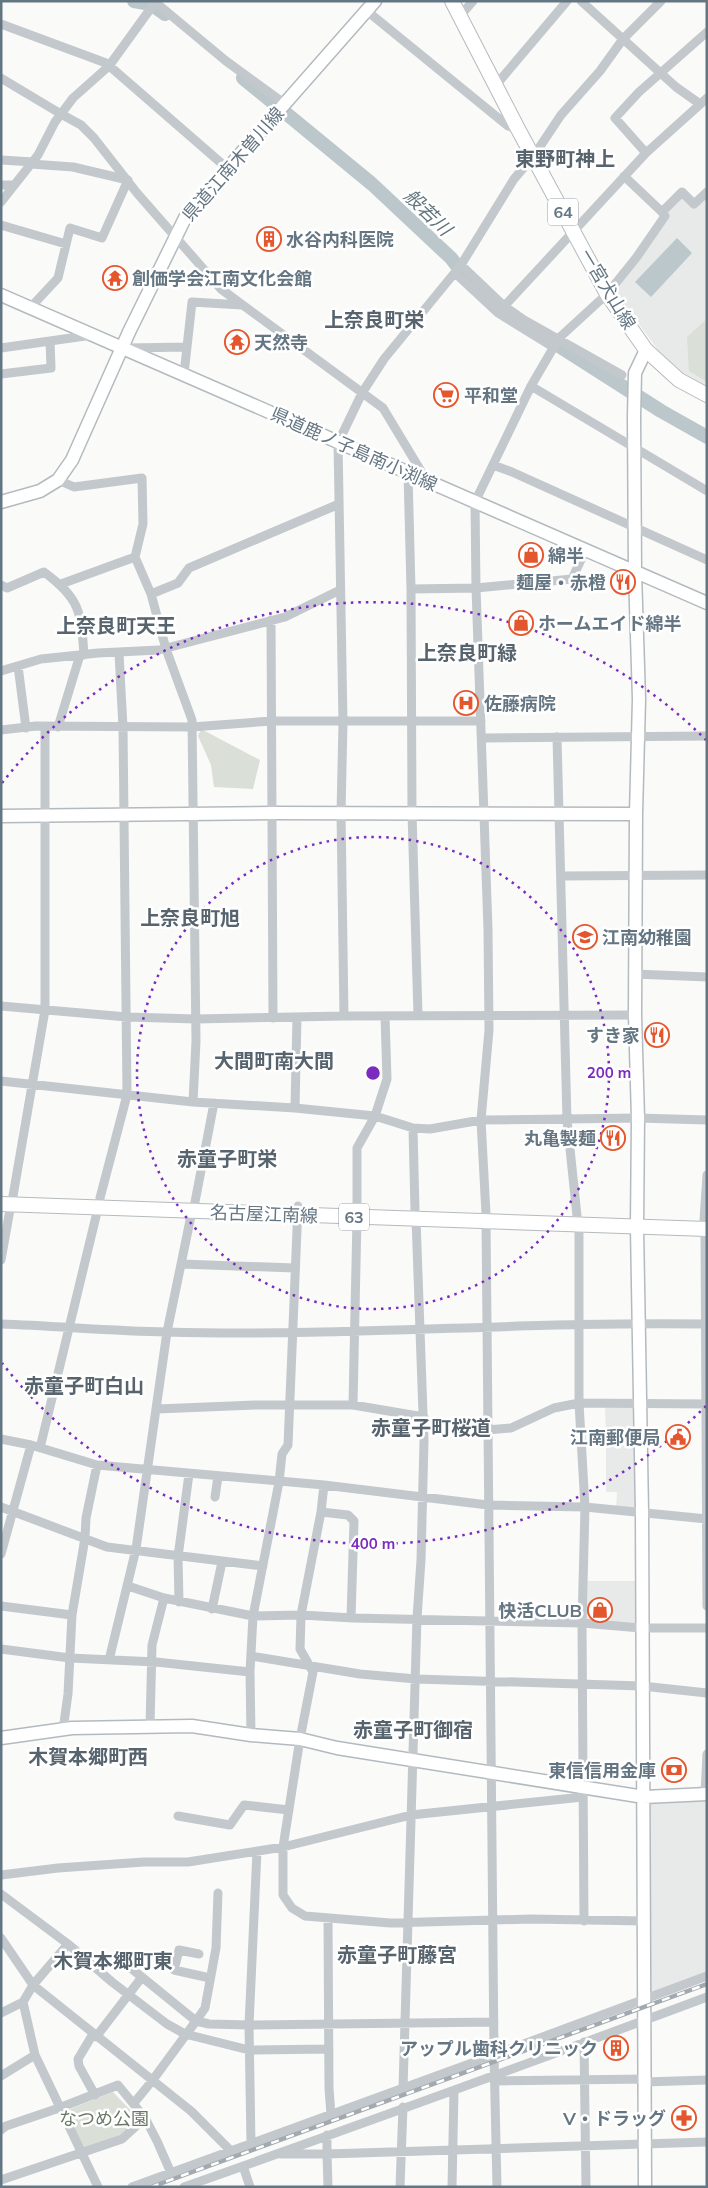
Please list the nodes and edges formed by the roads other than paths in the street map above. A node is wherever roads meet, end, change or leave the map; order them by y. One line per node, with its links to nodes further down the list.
1 (452, 1): 8 (main road, 一宮犬山線 / 64)
2 (473, 1): 8 (street)
3 (567, 1): 16 (street)
4 (581, 1): 11 (street)
5 (661, 1): 11 (street)
6 (156, 2): 12 (street); 19 (street)
7 (371, 6): 19 (street, 県道江南木曽川線); 21 (street)
8 (460, 16): 16 (main road, 一宮犬山線 / 64)
9 (1, 24): 12 (street)
10 (707, 32): 13 (street)
11 (623, 39): 13 (street); 23 (street)
12 (109, 66): 20 (street); 26 (street)
13 (661, 73): 18 (street); 22 (street)
14 (1, 78): 15 (street)
15 (10, 83): 17 (street); 20 (street)
16 (496, 85): 21 (main road, 一宮犬山線 / 64)
17 (1, 89)
18 (703, 101): 22 (street)
19 (285, 104): 26 (street, 県道江南木曽川線)
20 (61, 114): 25 (street); 28 (street)
21 (518, 129): 23 (main road, 一宮犬山線 / 64)
22 (646, 153): 27 (street)
23 (533, 156): 35 (main road, 一宮犬山線 / 64); 38 (street)
24 (1, 160): 25 (street)
25 (32, 163): 28 (street); 30 (street)
26 (228, 169): 36 (street, 県道江南木曽川線)
27 (624, 176): 33 (street); 35 (street)
28 (128, 180): 36 (street); 37 (street)
29 (1, 185): 30 (street)
30 (14, 185): 32 (street)
31 (707, 192): 33 (street)
32 (1, 202)
33 (662, 212): 40 (street)
34 (1, 225): 37 (street)
35 (574, 232): 40 (main road, 一宮犬山線 / 64); 43 (street)
36 (175, 235): 42 (street); 51 (street, 県道江南木曽川線)
37 (66, 244): 44 (street)
38 (461, 265): 39 (street); 43 (street)
39 (455, 273): 45 (street); 57 (street)
40 (608, 294): 48 (street); 52 (main road, 一宮犬山線 / 64)
41 (1, 295): 44 (street, 県道鹿ノ子島南小渕線)
42 (244, 305): 49 (street); 57 (street)
43 (504, 306): 45 (street); 48 (street)
44 (30, 308): 46 (street, 県道鹿ノ子島南小渕線)
45 (498, 313): 48 (street)
46 (92, 335): 47 (street); 51 (street, 県道鹿ノ子島南小渕線)
47 (50, 341): 50 (street); 53 (street)
48 (555, 343): 55 (street); 56 (street)
49 (187, 347): 51 (street); 54 (street)
50 (1, 348)
51 (122, 348): 54 (street, 県道鹿ノ子島南小渕線); 63 (street, 県道江南木曽川線)
52 (646, 350): 58 (main road, 一宮犬山線 / 64); 60 (street)
53 (1, 374)
54 (184, 374): 59 (street, 県道鹿ノ子島南小渕線)
55 (622, 376)
56 (532, 386): 60 (street); 61 (street)
57 (362, 393): 59 (street); 64 (street)
58 (707, 395)
59 (338, 442): 62 (street, 県道鹿ノ子島南小渕線); 68 (street)
60 (634, 448): 65 (street); 69 (street)
61 (492, 465): 67 (street); 69 (street)
62 (408, 473): 64 (street, 県道鹿ノ子島南小渕線); 77 (street)
63 (58, 480): 66 (street, 県道江南木曽川線); 71 (street)
64 (427, 481): 67 (street, 県道鹿ノ子島南小渕線)
65 (707, 490)
66 (1, 502)
67 (474, 502): 70 (street, 県道鹿ノ子島南小渕線); 76 (street)
68 (339, 504): 78 (street); 79 (street)
69 (635, 526): 72 (street); 73 (street)
70 (585, 551): 73 (street, 県道鹿ノ子島南小渕線); 76 (street)
71 (135, 557): 75 (street); 79 (street)
72 (707, 560)
73 (635, 573): 80 (street, 県道鹿ノ子島南小渕線); 97 (street)
74 (1, 584): 75 (street)
75 (61, 584): 84 (street)
76 (476, 588): 77 (street); 87 (street)
77 (411, 589): 90 (street)
78 (340, 590): 81 (street); 89 (street)
79 (151, 594): 82 (street)
80 (707, 603)
81 (271, 620): 82 (street); 88 (street)
82 (166, 649): 83 (street); 94 (street)
83 (119, 653): 84 (street); 93 (street)
84 (82, 655): 85 (street); 92 (street)
85 (18, 666): 86 (street); 95 (street)
86 (1, 672)
87 (481, 721): 90 (street); 100 (street)
88 (272, 722): 89 (street); 94 (street); 103 (street)
89 (343, 722): 90 (street); 101 (street)
90 (411, 723): 104 (street)
91 (46, 726): 92 (street); 95 (street); 110 (street)
92 (58, 727): 93 (street)
93 (123, 727): 94 (street); 107 (street)
94 (192, 727): 108 (street)
95 (26, 728): 96 (street)
96 (1, 730)
97 (639, 736): 98 (street); 99 (street); 106 (street)
98 (707, 736)
99 (557, 737): 100 (street); 105 (street)
100 (482, 738): 102 (street)
101 (342, 813): 103 (street); 104 (street); 120 (street)
102 (484, 813): 104 (street); 105 (street); 123 (street)
103 (272, 814): 108 (street); 126 (street)
104 (412, 814): 122 (street)
105 (559, 814): 106 (street); 112 (street)
106 (636, 814): 113 (street)
107 (123, 815): 108 (street); 110 (street); 124 (street)
108 (194, 815): 127 (street)
109 (1, 816): 110 (street)
110 (45, 816): 117 (street)
111 (707, 875): 113 (street)
112 (562, 876): 113 (street); 118 (street)
113 (636, 876): 114 (street)
114 (635, 974): 115 (street); 119 (street)
115 (707, 977)
116 (1, 1006): 117 (street)
117 (45, 1010): 124 (street); 129 (street)
118 (565, 1014): 119 (street); 123 (street); 137 (street)
119 (635, 1014): 135 (street)
120 (344, 1016): 121 (street); 125 (street)
121 (385, 1016): 122 (street); 134 (street)
122 (418, 1016): 123 (street)
123 (488, 1016): 136 (street)
124 (127, 1017): 127 (street); 130 (street)
125 (297, 1017): 126 (street); 133 (street)
126 (273, 1018): 127 (street)
127 (196, 1019): 131 (street)
128 (1, 1081): 129 (street)
129 (31, 1086): 130 (street); 141 (street)
130 (127, 1094): 131 (street); 142 (street)
131 (193, 1102): 132 (street)
132 (214, 1103): 133 (street); 143 (street)
133 (294, 1108): 134 (street)
134 (375, 1116): 139 (street); 145 (street)
135 (638, 1118): 137 (street); 138 (street); 149 (street)
136 (481, 1120): 137 (street); 139 (street); 147 (street)
137 (567, 1120): 148 (street)
138 (707, 1120)
139 (413, 1128): 146 (street)
140 (707, 1175): 150 (street)
141 (7, 1200): 142 (main road, 名古屋江南線 / 63); 151 (street)
142 (99, 1203): 143 (main road, 名古屋江南線 / 63); 158 (street)
143 (193, 1207): 144 (main road, 名古屋江南線 / 63); 152 (street)
144 (297, 1211): 145 (main road, 名古屋江南線 / 63); 153 (street)
145 (357, 1213): 146 (main road, 名古屋江南線 / 63); 161 (street)
146 (416, 1214): 147 (main road, 名古屋江南線 / 63); 160 (street)
147 (486, 1217): 148 (main road, 名古屋江南線 / 63); 159 (street)
148 (578, 1221): 149 (main road, 名古屋江南線 / 63); 156 (street)
149 (638, 1222): 150 (main road, 名古屋江南線 / 63); 154 (street)
150 (706, 1225): 157 (street)
151 (1, 1260)
152 (180, 1264): 153 (street); 163 (street)
153 (295, 1268): 162 (street)
154 (640, 1323): 156 (street); 157 (street); 165 (street)
155 (1, 1324): 158 (street)
156 (579, 1324): 159 (street); 164 (street)
157 (706, 1324): 166 (street)
158 (69, 1326): 163 (street); 173 (street)
159 (488, 1326): 160 (street); 171 (street)
160 (419, 1328): 161 (street); 170 (street)
161 (356, 1330): 162 (street); 168 (street)
162 (292, 1331): 163 (street); 167 (street)
163 (167, 1332): 169 (street)
164 (579, 1403): 165 (street); 171 (street); 183 (street)
165 (641, 1404): 166 (street); 187 (street)
166 (706, 1404): 188 (street)
167 (290, 1405): 168 (street); 169 (street); 178 (street)
168 (353, 1405): 170 (street)
169 (157, 1408): 175 (street)
170 (424, 1417): 181 (street)
171 (487, 1430): 182 (street)
172 (1, 1439): 173 (street)
173 (35, 1447): 174 (street); 185 (street)
174 (97, 1465): 175 (street); 189 (street)
175 (147, 1470): 176 (street); 190 (street)
176 (189, 1474): 177 (street); 192 (street)
177 (218, 1476): 178 (street); 180 (street)
178 (279, 1482): 179 (street); 194 (street)
179 (324, 1485): 181 (street); 186 (street)
180 (215, 1497)
181 (423, 1497): 182 (street); 205 (street)
182 (488, 1505): 183 (street); 206 (street)
183 (585, 1506): 187 (street); 207 (street)
184 (1, 1507): 185 (street)
185 (12, 1510): 189 (street); 191 (street)
186 (321, 1512): 202 (street); 204 (street)
187 (642, 1512): 188 (street); 208 (street)
188 (706, 1519): 199 (street)
189 (85, 1538): 190 (street); 201 (street)
190 (136, 1552): 192 (street); 195 (street)
191 (1, 1554)
192 (178, 1557): 193 (street); 197 (street)
193 (222, 1562): 194 (street); 200 (street)
194 (263, 1566): 203 (street)
195 (128, 1586): 196 (street); 213 (street)
196 (164, 1598): 197 (street); 214 (street)
197 (179, 1602): 200 (street)
198 (1, 1606): 201 (street)
199 (707, 1606)
200 (212, 1609): 203 (street)
201 (72, 1614): 212 (street)
202 (301, 1615): 203 (street); 204 (street); 215 (street)
203 (253, 1616): 211 (street)
204 (351, 1618): 205 (street)
205 (417, 1618): 206 (street); 217 (street)
206 (489, 1620): 207 (street); 218 (street)
207 (582, 1622): 208 (street); 219 (street)
208 (641, 1628): 209 (street); 220 (street)
209 (707, 1628)
210 (1, 1649): 212 (street)
211 (251, 1656): 215 (street); 216 (street)
212 (70, 1658): 213 (street); 223 (street)
213 (109, 1660): 214 (street)
214 (152, 1662): 216 (street); 222 (street)
215 (312, 1668): 217 (street); 226 (street)
216 (250, 1672): 224 (street)
217 (416, 1679): 218 (street); 228 (street)
218 (490, 1682): 219 (street); 229 (street)
219 (583, 1685): 220 (street); 230 (street)
220 (642, 1686): 221 (street); 232 (street)
221 (707, 1694)
222 (150, 1726): 223 (street); 224 (street)
223 (63, 1730): 225 (street)
224 (251, 1735): 226 (street)
225 (1, 1738)
226 (300, 1738): 228 (street); 234 (street)
227 (707, 1754): 231 (street)
228 (413, 1760): 229 (street); 235 (street)
229 (491, 1773): 230 (street); 233 (street)
230 (583, 1793): 232 (street); 233 (street); 244 (street)
231 (706, 1794): 232 (street)
232 (644, 1797): 245 (street)
233 (492, 1806): 235 (street); 243 (street)
234 (289, 1810): 236 (street); 237 (street)
235 (411, 1815): 237 (street); 246 (street)
236 (178, 1816)
237 (283, 1847): 238 (street); 242 (street)
238 (257, 1852): 239 (street); 265 (street)
239 (1, 1875)
240 (218, 1893): 253 (street)
241 (1, 1894): 248 (street)
242 (328, 1919): 246 (street); 263 (street)
243 (492, 1921): 244 (street); 246 (street); 262 (street)
244 (584, 1921): 245 (street)
245 (645, 1921): 257 (street)
246 (408, 1923): 264 (street)
247 (1, 1938): 254 (street)
248 (68, 1944): 254 (street); 255 (street)
249 (199, 1954): 253 (street)
250 (110, 1958): 252 (street)
251 (707, 1976): 257 (street)
252 (142, 1977): 255 (street); 260 (street)
253 (210, 1978): 260 (street)
254 (33, 1985): 258 (street); 267 (street)
255 (129, 1994): 266 (street); 267 (street)
256 (707, 1997): 261 (street)
257 (644, 2000): 261 (street); 272 (street)
258 (23, 2002): 259 (street); 271 (street)
259 (1, 2014)
260 (196, 2020): 265 (street); 266 (street)
261 (644, 2020): 268 (street); 276 (street)
262 (494, 2022): 264 (street); 272 (street)
263 (329, 2024): 264 (street); 265 (street); 269 (street)
264 (406, 2024): 279 (street)
265 (249, 2025): 270 (street)
266 (185, 2034): 270 (street); 278 (street)
267 (95, 2035): 278 (street); 281 (street)
268 (584, 2042): 274 (street); 275 (street)
269 (329, 2049): 270 (street); 285 (street)
270 (250, 2050): 290 (street)
271 (35, 2055): 273 (street); 284 (street)
272 (494, 2055): 274 (street); 279 (street)
273 (1, 2076)
274 (494, 2078): 275 (street); 280 (street); 294 (street)
275 (584, 2079): 276 (street); 292 (street)
276 (644, 2080): 277 (street); 291 (street)
277 (707, 2080)
278 (152, 2081): 282 (street); 297 (street)
279 (403, 2089): 285 (street)
280 (454, 2091): 283 (street); 293 (street)
281 (95, 2094): 282 (street); 284 (street)
282 (134, 2103): 286 (street)
283 (403, 2107): 288 (street); 295 (street)
284 (59, 2108): 287 (street); 296 (street)
285 (331, 2115): 290 (street)
286 (145, 2118): 296 (street); 301 (street)
287 (1, 2130)
288 (327, 2135): 298 (street); 299 (street)
289 (707, 2142): 291 (street)
290 (251, 2144): 297 (street)
291 (644, 2144): 292 (street); 312 (street)
292 (586, 2146): 294 (street); 311 (street)
293 (453, 2150): 294 (street); 295 (street); 309 (street)
294 (496, 2150): 310 (street)
295 (401, 2151): 299 (street); 308 (street)
296 (80, 2152): 302 (street); 303 (street)
297 (232, 2152): 301 (street)
298 (275, 2154): 299 (street); 300 (street)
299 (328, 2154): 307 (street)
300 (243, 2166): 305 (street); 306 (street)
301 (170, 2173): 304 (street)
302 (1, 2180)
303 (98, 2187)
304 (132, 2187)
305 (184, 2187)
306 (250, 2187)
307 (328, 2187)
308 (400, 2187)
309 (452, 2187)
310 (498, 2187)
311 (586, 2187)
312 (645, 2187)

